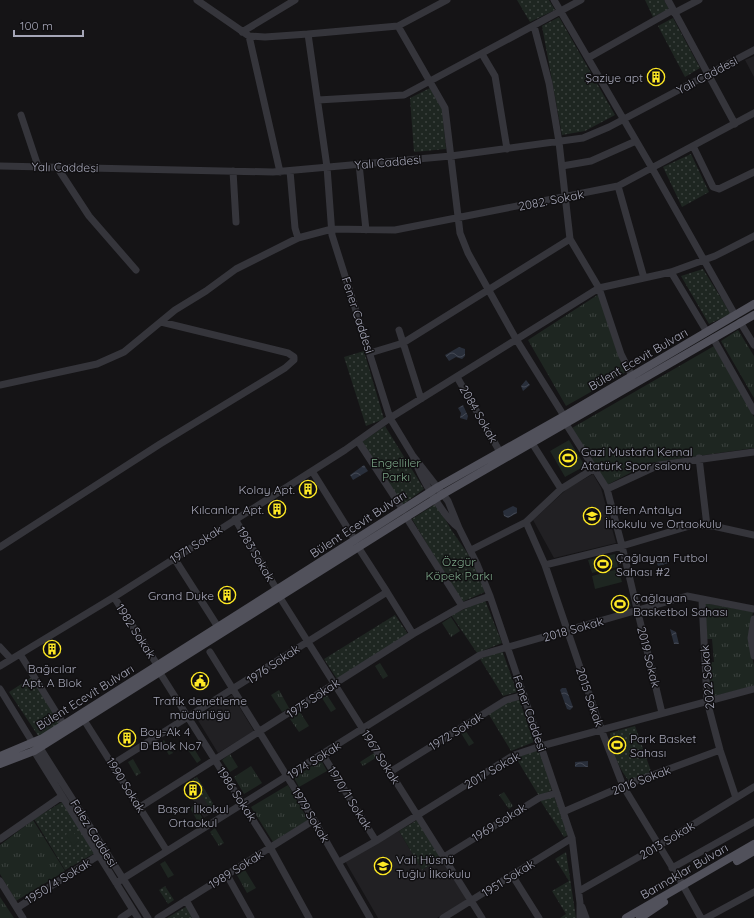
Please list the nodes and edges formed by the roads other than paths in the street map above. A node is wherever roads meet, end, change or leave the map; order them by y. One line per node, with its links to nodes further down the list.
1 (197, 0): 12 (street)
2 (295, 0): 12 (street)
3 (447, 0): 10 (street)
4 (554, 0): 8 (street)
5 (582, 0): 8 (street)
6 (668, 0): 9 (street)
7 (699, 0): 9 (street)
8 (561, 11): 11 (street); 17 (street)
9 (673, 12): 17 (street); 18 (street)
10 (398, 26): 13 (street); 19 (street, 2019 Sokak)
11 (534, 26): 16 (street); 26 (street)
12 (242, 32): 14 (street)
13 (308, 34): 14 (street); 20 (street, Fener Caddesi)
14 (249, 36): 39 (street)
15 (754, 50): 18 (street, Yalı Caddesi)
16 (482, 54): 19 (street); 28 (street)
17 (588, 58): 23 (street)
18 (708, 74): 23 (street, Yalı Caddesi); 24 (street)
19 (430, 81): 20 (street); 29 (street, 2019 Sokak)
20 (318, 100): 35 (street, Fener Caddesi)
21 (754, 113): 24 (street, 2082. Sokak)
22 (21, 116): 32 (street)
23 (624, 118): 25 (street); 26 (street, Yalı Caddesi)
24 (735, 124): 27 (street, 2082. Sokak)
25 (636, 141): 33 (street); 36 (street)
26 (559, 142): 28 (street, Yalı Caddesi); 33 (street)
27 (693, 146): 36 (street, 2082. Sokak); 40 (street)
28 (507, 148): 29 (street, Yalı Caddesi)
29 (451, 156): 30 (street, Yalı Caddesi); 43 (street, 2019 Sokak)
30 (359, 164): 35 (street, Yalı Caddesi); 46 (street)
31 (0, 166): 32 (street, Yalı Caddesi)
32 (38, 166): 34 (street, Yalı Caddesi)
33 (562, 166): 42 (street)
34 (57, 167): 37 (street, Yalı Caddesi); 51 (street)
35 (327, 167): 38 (street, Yalı Caddesi); 45 (street, Fener Caddesi)
36 (652, 168): 41 (street, 2082. Sokak); 50 (street)
37 (233, 171): 39 (street, Yalı Caddesi); 44 (street)
38 (290, 171): 39 (street, Yalı Caddesi); 48 (street)
39 (280, 172)
40 (754, 172)
41 (618, 186): 42 (street, 2082. Sokak); 53 (street)
42 (566, 198): 43 (street, 2082. Sokak); 49 (street)
43 (458, 219): 46 (street, 2082. Sokak); 55 (street, 2019 Sokak)
44 (236, 222)
45 (332, 229): 46 (street, 2082. Sokak); 48 (street, 2082. Sokak); 67 (street, Fener Caddesi)
46 (366, 230)
47 (754, 236): 50 (street, 1971 Sokak)
48 (298, 238): 59 (street, 2082. Sokak)
49 (570, 239): 54 (street); 55 (street)
50 (703, 260): 52 (street, 1971 Sokak); 57 (street)
51 (136, 270)
52 (672, 272): 53 (street, 1971 Sokak); 62 (street)
53 (644, 278): 54 (street, 1971 Sokak)
54 (600, 288): 64 (street, 1971 Sokak); 68 (street)
55 (488, 290): 64 (street, 2019 Sokak); 65 (street)
56 (754, 304): 57 (main road, Bülent Ecevit Bulvarı)
57 (735, 315): 62 (main road, Bülent Ecevit Bulvarı)
58 (754, 315): 60 (main road, Bülent Ecevit Bulvarı)
59 (161, 322): 70 (street, 2082. Sokak); 95 (street)
60 (740, 322): 63 (main road, Bülent Ecevit Bulvarı); 66 (street)
61 (399, 330): 65 (street)
62 (707, 332): 68 (main road, Bülent Ecevit Bulvarı)
63 (713, 338): 72 (street); 74 (main road, Bülent Ecevit Bulvarı)
64 (516, 339): 69 (street, 1971 Sokak); 74 (street, 2019 Sokak)
65 (403, 343): 67 (street); 71 (street)
66 (754, 345)
67 (370, 353): 73 (street, Fener Caddesi)
68 (631, 374): 74 (main road, Bülent Ecevit Bulvarı)
69 (457, 377): 71 (street, 1971 Sokak); 77 (street, 2084 Sokak)
70 (0, 385)
71 (421, 399): 73 (street, 1971 Sokak)
72 (754, 411)
73 (390, 418): 75 (street, 1971 Sokak); 79 (street, Fener Caddesi)
74 (565, 420): 76 (main road, Bülent Ecevit Bulvarı); 77 (main road, Bülent Ecevit Bulvarı); 81 (street, 2019 Sokak)
75 (358, 441): 82 (street, 1971 Sokak); 87 (street)
76 (532, 443): 83 (street); 84 (main road, Bülent Ecevit Bulvarı)
77 (500, 452): 84 (main road, Bülent Ecevit Bulvarı)
78 (754, 452): 80 (street)
79 (413, 456): 84 (street, Fener Caddesi); 86 (street, Fener Caddesi)
80 (699, 458): 85 (street); 90 (street)
81 (593, 469): 83 (street); 85 (street, 2019 Sokak)
82 (312, 471): 88 (street, 1971 Sokak); 93 (street)
83 (561, 488): 89 (street)
84 (440, 490): 86 (main road, Bülent Ecevit Bulvarı); 91 (street, Fener Caddesi)
85 (607, 490): 94 (street, 2019 Sokak)
86 (433, 496): 87 (main road, Bülent Ecevit Bulvarı); 91 (street, Fener Caddesi)
87 (404, 513): 93 (main road, Bülent Ecevit Bulvarı); 104 (street)
88 (235, 519): 97 (street, 1971 Sokak); 100 (street, 1983 Sokak)
89 (526, 522): 96 (street); 98 (street, 2015 Sokak)
90 (707, 526): 92 (street); 94 (street)
91 (459, 528): 96 (street, Fener Caddesi)
92 (754, 534)
93 (356, 543): 99 (street); 100 (main road, Bülent Ecevit Bulvarı)
94 (622, 546): 98 (street); 106 (street, 2019 Sokak)
95 (0, 547)
96 (471, 550): 101 (street, Fener Caddesi)
97 (174, 558): 102 (street, 1971 Sokak); 108 (street)
98 (545, 564): 109 (street, 2015 Sokak)
99 (388, 592): 110 (street); 111 (street, 1976 Sokak)
100 (278, 593): 108 (main road, Bülent Ecevit Bulvarı); 111 (street, 1967 Sokak); 119 (main road, Bülent Ecevit Bulvarı)
101 (490, 596): 104 (street, 1975 Sokak); 113 (street, Fener Caddesi)
102 (114, 597): 115 (street, 1971 Sokak); 119 (street, 1982 Sokak)
103 (702, 600): 105 (street, 2018 Sokak); 106 (street, 2018 Sokak); 125 (street, 2022 Sokak)
104 (462, 606): 110 (street, 1975 Sokak)
105 (754, 609)
106 (638, 611): 109 (street, 2018 Sokak); 126 (street, 2019 Sokak)
107 (754, 619): 116 (street)
108 (218, 627): 119 (main road, Bülent Ecevit Bulvarı)
109 (566, 631): 113 (street, 2018 Sokak); 131 (street, 2015 Sokak)
110 (413, 634): 120 (street, 1975 Sokak)
111 (307, 641): 120 (street, 1967 Sokak); 122 (street, 1976 Sokak)
112 (0, 647): 117 (street)
113 (508, 648): 124 (street, Fener Caddesi); 130 (street, 1974 Sokak)
114 (210, 652): 122 (street, 1979 Sokak)
115 (20, 654): 117 (street, 1971 Sokak); 129 (street)
116 (754, 656)
117 (11, 659): 118 (street, 1971 Sokak)
118 (0, 666)
119 (159, 669): 127 (street, 1986 Sokak); 128 (main road, Bülent Ecevit Bulvarı); 129 (main road, Bülent Ecevit Bulvarı)
120 (334, 683): 130 (street, 1967 Sokak); 132 (street, 1975 Sokak)
121 (0, 689): 134 (street)
122 (234, 689): 127 (street, 1976 Sokak); 132 (street, 1979 Sokak)
123 (754, 689): 125 (street, 2017 Sokak)
124 (524, 695): 133 (street, Fener Caddesi); 141 (street, 1972 Sokak)
125 (707, 701): 126 (street, 2017 Sokak); 135 (street, 2022 Sokak)
126 (662, 713): 131 (street, 2017 Sokak)
127 (188, 718): 138 (street, 1986 Sokak); 140 (street, 1976 Sokak)
128 (84, 720): 134 (main road, Bülent Ecevit Bulvarı); 140 (street, 1990 Sokak)
129 (64, 725): 134 (main road, Bülent Ecevit Bulvarı)
130 (363, 729): 136 (street, 1974 Sokak); 141 (street, 1967 Sokak)
131 (601, 729): 133 (street, 2017 Sokak); 143 (street, 2015 Sokak)
132 (260, 732): 138 (street, 1975 Sokak); 142 (street, 1979 Sokak)
133 (541, 746): 145 (street, Fener Caddesi); 151 (street, 2017 Sokak)
134 (36, 747): 137 (main road, Bülent Ecevit Bulvarı); 139 (main road, Bülent Ecevit Bulvarı); 146 (street, Falez Caddesi); 168 (street, Falez Caddesi)
135 (720, 750): 143 (street, 2016 Sokak); 147 (street, 2022 Sokak)
136 (323, 755): 142 (street, 1974 Sokak); 156 (street, 1970/1 Sokak)
137 (0, 756)
138 (215, 760): 148 (street, 1986 Sokak); 149 (street, 1975 Sokak)
139 (0, 764)
140 (113, 764): 149 (street, 1990 Sokak)
141 (390, 772): 151 (street, 1967 Sokak)
142 (288, 777): 148 (street, 1974 Sokak); 152 (street, 1979 Sokak)
143 (623, 786): 150 (street, 2016 Sokak); 158 (street, 2015 Sokak)
144 (754, 787): 147 (street, 2013 Sokak)
145 (557, 793): 150 (street, Fener Caddesi); 163 (street, 1969 Sokak)
146 (62, 796): 155 (street); 162 (street, Falez Caddesi)
147 (736, 798): 158 (street, 2013 Sokak)
148 (243, 805): 159 (street, 1986 Sokak); 160 (street, 1974 Sokak)
149 (140, 808): 160 (street, 1990 Sokak)
150 (564, 812): 154 (street, Fener Caddesi)
151 (417, 815): 156 (street, 2017 Sokak); 163 (street, 1967 Sokak)
152 (314, 820): 159 (street, 1989 Sokak); 164 (street, 1979 Sokak)
153 (754, 822): 165 (street)
154 (572, 838): 167 (street, 1951 Sokak); 172 (street, Fener Caddesi)
155 (0, 839)
156 (376, 841): 164 (street, 2017 Sokak)
157 (754, 844): 171 (main road, Barınaklar Bulvarı)
158 (658, 846): 165 (street, 2015 Sokak); 172 (street, 2013 Sokak)
159 (270, 847): 166 (street, 1989 Sokak); 186 (street, 1986 Sokak)
160 (167, 851): 168 (street, 1974 Sokak)
161 (754, 851): 171 (main road, Barınaklar Bulvarı)
162 (99, 855): 170 (street, Falez Caddesi); 177 (street, 1950/4 Sokak)
163 (444, 856): 175 (street, 1967 Sokak)
164 (339, 862): 187 (street, 1979 Sokak)
165 (672, 868): 171 (street, 2015 Sokak)
166 (227, 875): 174 (street, 1989 Sokak); 185 (street)
167 (512, 875): 175 (street, 1951 Sokak); 190 (street)
168 (123, 879): 170 (street, 1974 Sokak); 182 (street, Falez Caddesi)
169 (0, 881): 177 (street)
170 (116, 883): 178 (street, Falez Caddesi)
171 (684, 887): 193 (main road, Barınaklar Bulvarı); 194 (main road, Barınaklar Bulvarı); 195 (street, 2015 Sokak)
172 (578, 891): 176 (street, Fener Caddesi)
173 (754, 892): 196 (street)
174 (186, 900): 183 (street, 1989 Sokak); 184 (street)
175 (472, 901): 188 (street, 1951 Sokak); 189 (street, 1967 Sokak)
176 (580, 903): 191 (street); 192 (street)
177 (17, 908): 179 (street)
178 (133, 910): 180 (street); 181 (street, Falez Caddesi)
179 (23, 918)
180 (121, 918)
181 (138, 918)
182 (148, 918)
183 (158, 918)
184 (196, 918)
185 (251, 918)
186 (309, 918)
187 (370, 918)
188 (443, 918)
189 (482, 918)
190 (539, 918)
191 (580, 918)
192 (586, 918)
193 (626, 918)
194 (640, 918)
195 (701, 918)
196 (706, 918)

